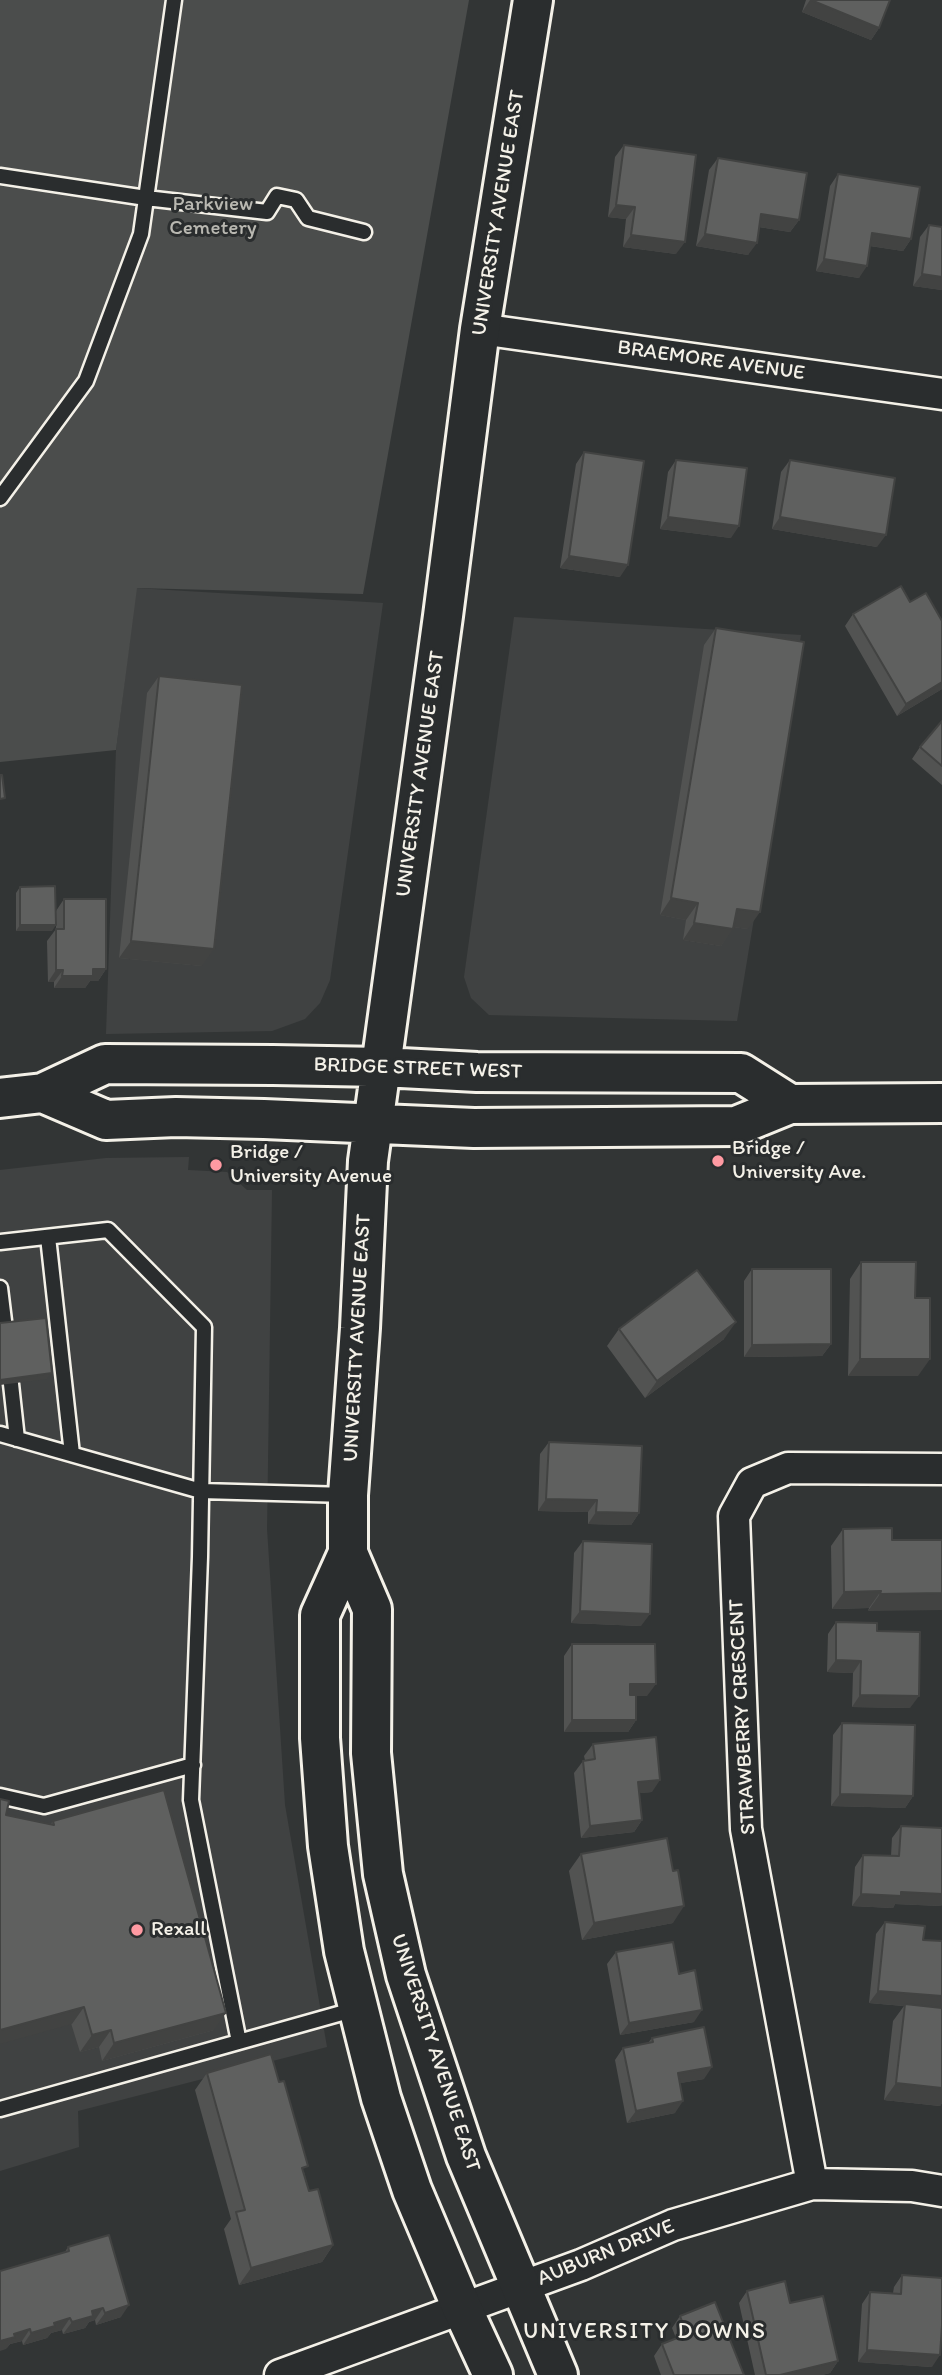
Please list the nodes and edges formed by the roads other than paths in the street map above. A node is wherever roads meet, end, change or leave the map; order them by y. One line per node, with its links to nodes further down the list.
1 (174, 0): 4 (lane)
2 (533, 0): 6 (main road, UNIVERSITY AVENUE EAST)
3 (0, 176): 4 (lane)
4 (146, 198): 5 (lane); 8 (lane)
5 (364, 232)
6 (480, 329): 7 (street, BRAEMORE AVENUE); 9 (main road, UNIVERSITY AVENUE EAST)
7 (942, 394)
8 (1, 495)
9 (382, 1067): 10 (main road, BRIDGE STREET WEST); 13 (main road, BRIDGE STREET WEST); 14 (main road, UNIVERSITY AVENUE EAST)
10 (43, 1093): 11 (main road, BRIDGE STREET WEST); 14 (main road, BRIDGE STREET WEST)
11 (0, 1098)
12 (942, 1103): 13 (main road, BRIDGE STREET WEST)
13 (790, 1104): 14 (main road, BRIDGE STREET WEST)
14 (374, 1122): 25 (main road, UNIVERSITY AVENUE EAST)
15 (48, 1237): 16 (lane); 22 (lane); 24 (lane)
16 (0, 1242)
17 (0, 1288): 18 (lane)
18 (5, 1329)
19 (11, 1384): 21 (lane)
20 (0, 1434): 21 (lane)
21 (17, 1438): 22 (lane)
22 (72, 1454): 24 (lane)
23 (942, 1469): 32 (street, STRAWBERRY CRESCENT)
24 (201, 1491): 25 (lane); 27 (lane)
25 (348, 1496): 26 (main road, UNIVERSITY AVENUE EAST)
26 (348, 1553): 29 (main road, UNIVERSITY AVENUE EAST); 34 (main road, UNIVERSITY AVENUE EAST)
27 (193, 1765): 28 (lane); 30 (lane)
28 (0, 1796)
29 (357, 2008): 30 (lane); 35 (main road, UNIVERSITY AVENUE EAST)
30 (239, 2042): 31 (lane)
31 (0, 2109)
32 (812, 2184): 33 (street, AUBURN DRIVE); 34 (street, AUBURN DRIVE)
33 (942, 2191)
34 (520, 2287): 35 (street, AUBURN DRIVE); 38 (main road, UNIVERSITY AVENUE EAST)
35 (462, 2308): 36 (street, AUBURN DRIVE); 37 (main road, UNIVERSITY AVENUE EAST)
36 (280, 2375)
37 (493, 2375)
38 (558, 2375)

